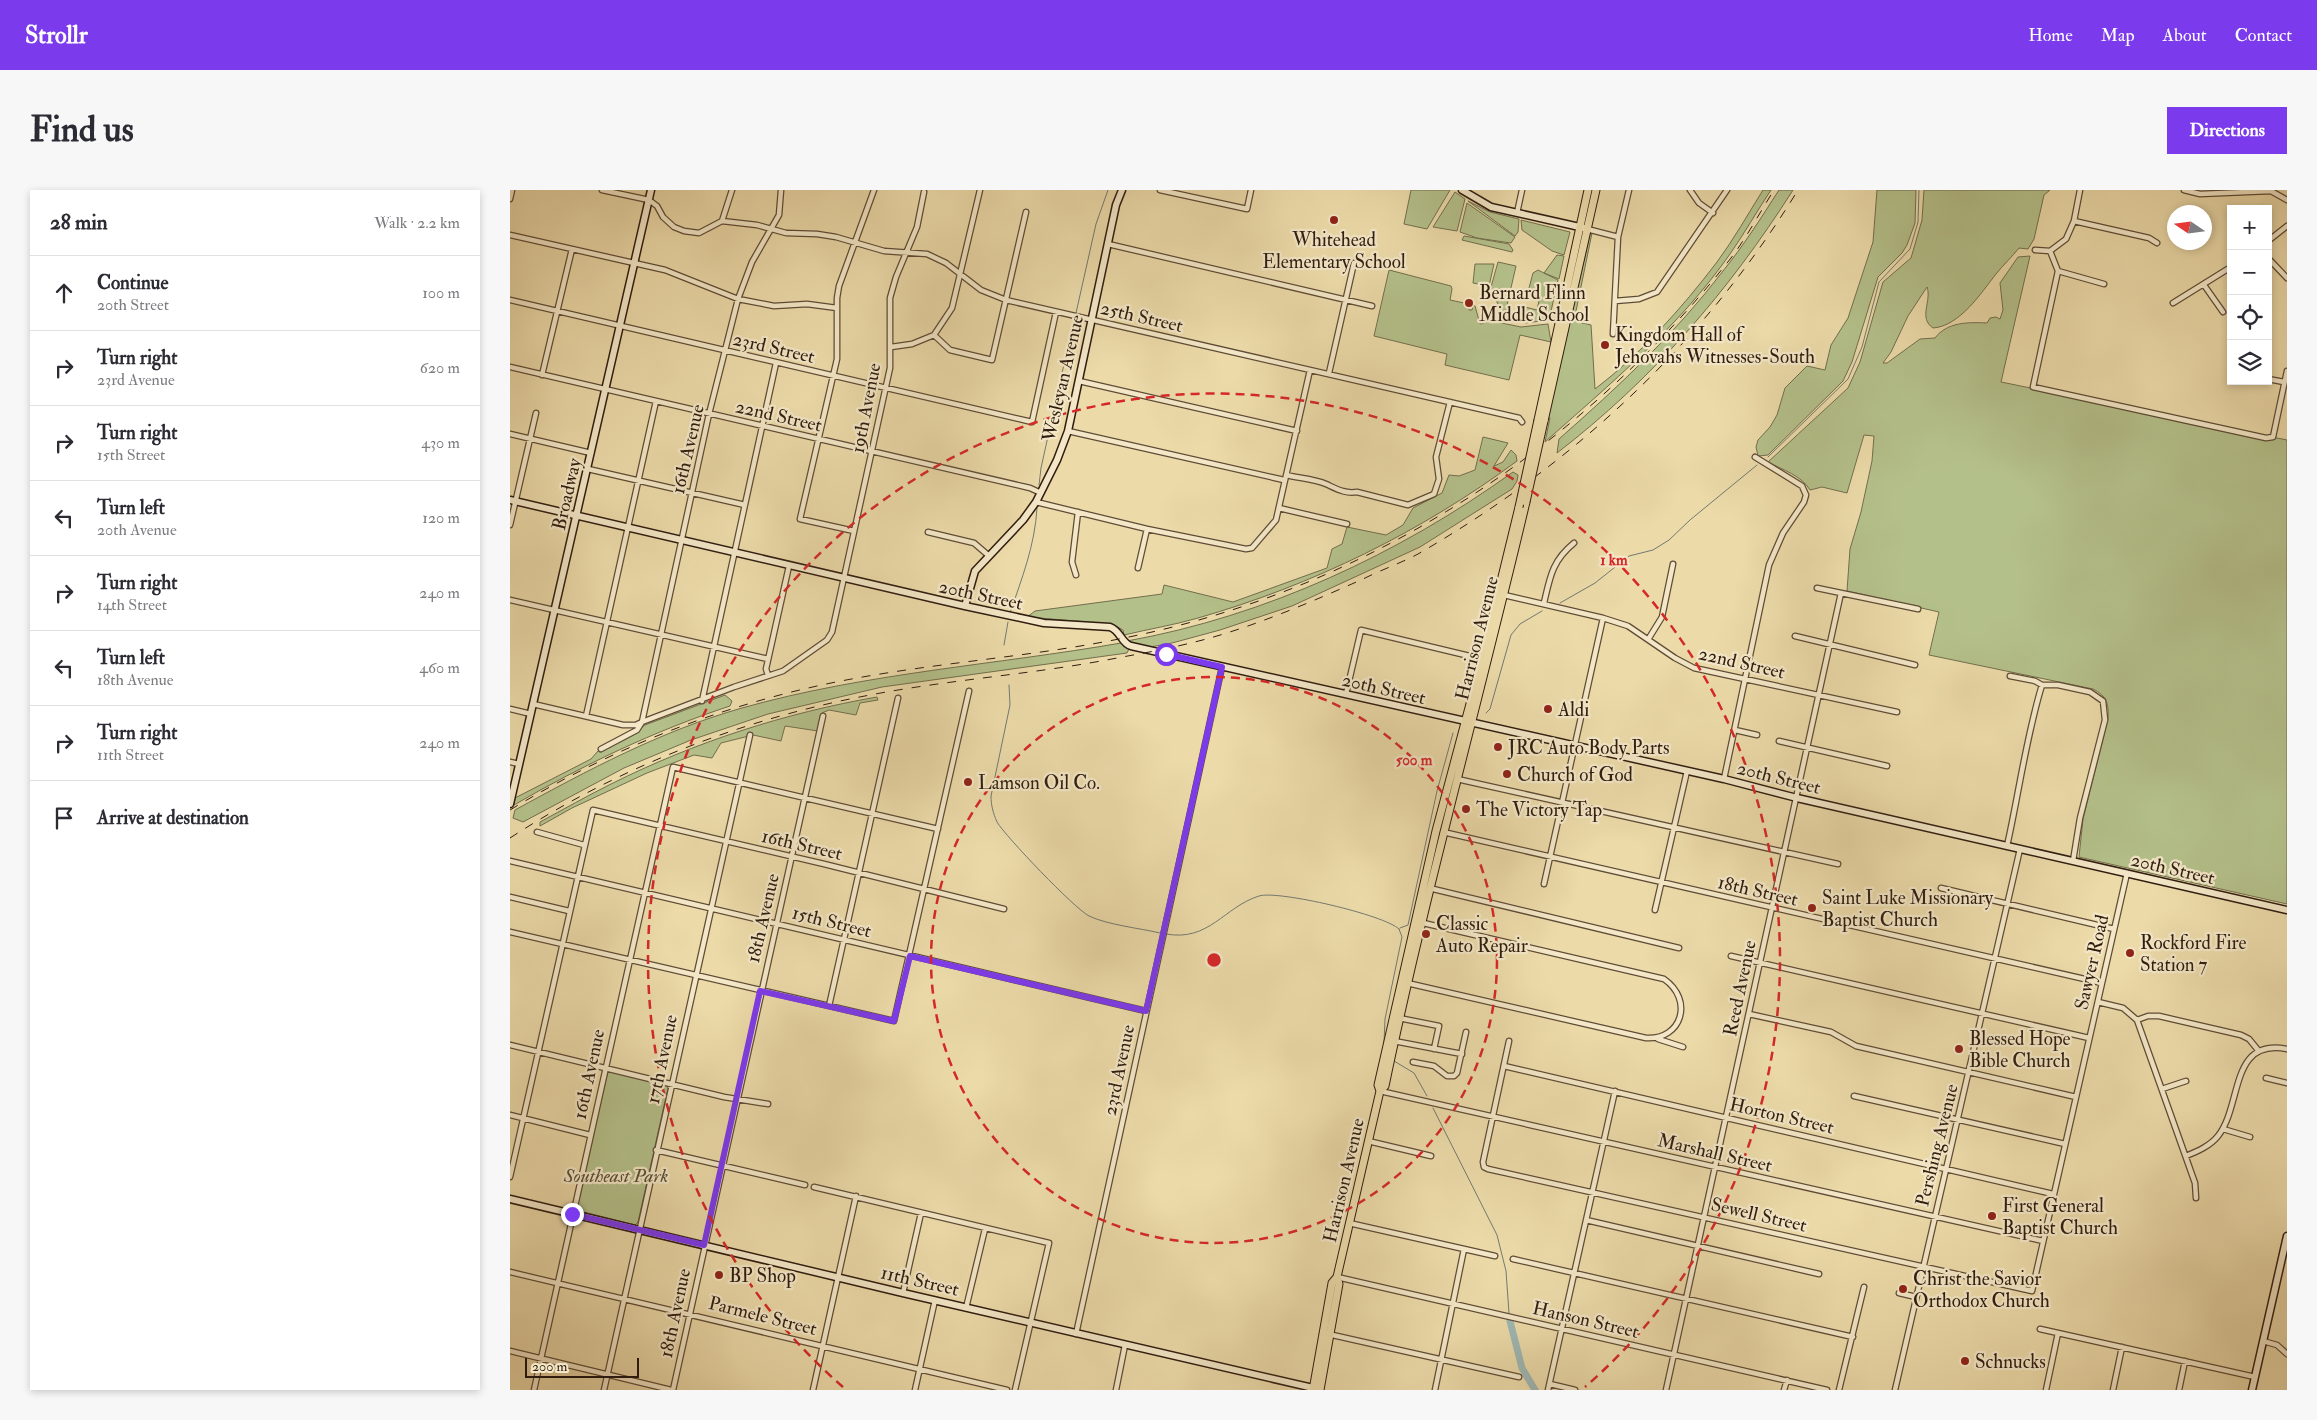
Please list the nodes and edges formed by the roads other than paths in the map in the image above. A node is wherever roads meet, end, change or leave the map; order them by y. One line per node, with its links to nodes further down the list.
1 (512, 190): 21 (street)
2 (602, 190): 22 (street)
3 (651, 190): 22 (street, Broadway)
4 (732, 190): 27 (street)
5 (781, 190): 31 (street, 16th Avenue)
6 (874, 190): 36 (street)
7 (980, 190): 47 (street)
8 (1122, 190): 37 (street, Wesleyan Avenue)
9 (1160, 190): 10 (street)
10 (1251, 190)
11 (1462, 190): 25 (street)
12 (1522, 190): 25 (street)
13 (1588, 190): 30 (main road, Harrison Avenue)
14 (1596, 190): 30 (main road, Harrison Avenue)
15 (1629, 190): 33 (street)
16 (1690, 190): 26 (street)
17 (1727, 190): 26 (street)
18 (2080, 190): 28 (street)
19 (2184, 190): 23 (street)
20 (924, 192): 41 (street, 19th Avenue)
21 (510, 199)
22 (649, 200): 27 (street); 43 (street, Broadway)
23 (2287, 200)
24 (1026, 212): 53 (street)
25 (1517, 213): 30 (street)
26 (1713, 213): 55 (street)
27 (722, 221): 31 (street, 25th Street)
28 (2074, 221): 35 (street); 40 (street)
29 (2287, 226): 34 (street)
30 (1584, 228): 33 (street); 84 (main road, Harrison Avenue)
31 (772, 230): 36 (street, 25th Street); 51 (street, 16th Avenue)
32 (510, 235): 38 (street)
33 (1618, 237): 55 (street)
34 (2272, 238)
35 (2157, 243)
36 (856, 244): 41 (street, 25th Street); 58 (street)
37 (1108, 244): 54 (street); 62 (street, Wesleyan Avenue)
38 (572, 249): 43 (street); 59 (street)
39 (2035, 250): 40 (street)
40 (2050, 251): 46 (street)
41 (907, 254): 47 (street, 25th Street); 66 (street, 19th Avenue)
42 (2272, 262): 48 (street)
43 (634, 263): 51 (street); 63 (street, Broadway)
44 (1354, 264): 54 (street)
45 (2227, 270): 50 (street)
46 (2058, 271): 49 (street); 77 (street)
47 (960, 273): 53 (street, 25th Street); 65 (street)
48 (2287, 278)
49 (2104, 284)
50 (2204, 284): 56 (street); 61 (street)
51 (738, 299): 58 (street); 67 (street, 16th Avenue)
52 (510, 300): 59 (street, 23rd Street)
53 (1006, 300): 60 (street, 25th Street); 65 (street)
54 (1345, 300): 57 (street); 72 (street)
55 (1615, 301): 64 (street)
56 (2173, 303)
57 (1372, 306)
58 (837, 308): 74 (street)
59 (558, 312): 63 (street, 23rd Street); 73 (street)
60 (1056, 312): 62 (street, 25th Street); 78 (street, 23rd Street)
61 (2223, 312)
62 (1092, 319): 70 (street, 25th Street); 76 (street, Wesleyan Avenue)
63 (619, 326): 67 (street, 23rd Street); 79 (street, Broadway)
64 (1612, 334)
65 (934, 335): 66 (street)
66 (891, 347): 78 (street, 19th Avenue)
67 (725, 351): 68 (street, 23rd Street); 83 (street, 16th Avenue)
68 (776, 363): 74 (street, 23rd Street); 86 (street)
69 (510, 367): 73 (street, 22nd Street)
70 (1310, 370): 72 (street, 25th Street); 88 (street)
71 (2287, 371): 77 (street)
72 (1329, 373): 81 (street, 25th Street)
73 (542, 375): 79 (street, 22nd Street)
74 (833, 376): 78 (street, 23rd Street); 91 (street)
75 (2272, 380): 77 (street)
76 (1079, 381): 87 (street, Wesleyan Avenue); 88 (street)
77 (2284, 382)
78 (886, 388): 92 (street, 19th Avenue)
79 (606, 390): 80 (street, 22nd Street); 93 (street, Broadway)
80 (656, 401): 83 (street, 22nd Street); 97 (street)
81 (1450, 402): 85 (street, 25th Street); 96 (street)
82 (536, 413): 90 (street)
83 (709, 414): 86 (street, 22nd Street); 98 (street, 16th Avenue)
84 (1541, 421): 123 (main road, Harrison Avenue, bridge); 136 (main road, Harrison Avenue, bridge)
85 (1522, 422)
86 (762, 426): 91 (street, 22nd Street); 102 (street)
87 (1068, 431): 96 (street); 99 (street, Wesleyan Avenue)
88 (1296, 431): 96 (street)
89 (510, 434): 90 (street)
90 (530, 439): 93 (street); 100 (street)
91 (819, 439): 92 (street, 22nd Street); 110 (street)
92 (872, 452): 99 (street, 22nd Street); 110 (street, 19th Avenue)
93 (591, 453): 95 (street, Broadway)
94 (1755, 457): 142 (street)
95 (588, 469): 97 (street); 105 (street, Broadway)
96 (1285, 478): 103 (street)
97 (639, 481): 98 (street); 108 (street)
98 (692, 493): 102 (street); 112 (street, 16th Avenue)
99 (1041, 493): 101 (street, Wesleyan Avenue)
100 (513, 501): 105 (street, 20th Street); 107 (street)
101 (1036, 502): 104 (street); 115 (street, Wesleyan Avenue)
102 (745, 505): 114 (street)
103 (1279, 508): 106 (street); 109 (street)
104 (1078, 512): 109 (street); 119 (street)
105 (576, 516): 108 (street, 20th Street); 128 (street, Broadway)
106 (1347, 524)
107 (510, 525)
108 (628, 529): 112 (street, 20th Street); 130 (street)
109 (1147, 529): 118 (street)
110 (854, 531): 120 (street, 19th Avenue)
111 (928, 532): 115 (street)
112 (681, 541): 114 (street, 20th Street); 131 (street, 16th Avenue)
113 (1574, 543): 125 (street)
114 (734, 553): 117 (street, 20th Street); 135 (street)
115 (988, 555): 126 (street, Wesleyan Avenue)
116 (1673, 564): 133 (street)
117 (789, 566): 120 (street, 20th Street); 137 (street)
118 (1138, 568)
119 (1076, 575)
120 (844, 578): 126 (street, 20th Street); 140 (street, 19th Avenue)
121 (1817, 588): 122 (street)
122 (1841, 593): 127 (street); 134 (street, Reed Avenue)
123 (1504, 595): 125 (street, 22nd Street); 156 (main road, Harrison Avenue)
124 (510, 600): 128 (street)
125 (1544, 604): 129 (street, 22nd Street)
126 (965, 606): 139 (street, 20th Street)
127 (1918, 610)
128 (554, 611): 130 (street); 149 (street, Broadway)
129 (1603, 618): 133 (street, 22nd Street); 161 (street)
130 (607, 623): 131 (street); 153 (street)
131 (660, 635): 135 (street); 155 (street, 16th Avenue)
132 (1794, 636): 134 (street)
133 (1649, 638): 142 (street, 22nd Street)
134 (1830, 645): 138 (street); 146 (street, Reed Avenue)
135 (713, 647): 137 (street); 148 (street)
136 (1482, 659): 145 (street); 156 (main road, Harrison Avenue)
137 (768, 660): 140 (street)
138 (1914, 665)
139 (1222, 667): 145 (street, 20th Street); 227 (street, 23rd Avenue)
140 (768, 675): 148 (street)
141 (2010, 676): 143 (street)
142 (1746, 678): 146 (street, 22nd Street); 157 (street)
143 (2042, 685): 184 (street); 190 (street)
144 (969, 691): 178 (street)
145 (1346, 694): 156 (street, 20th Street)
146 (1820, 695): 151 (street, 22nd Street); 162 (street, Reed Avenue)
147 (898, 698): 176 (street)
148 (702, 701): 155 (street)
149 (533, 704): 152 (street, Broadway); 153 (street)
150 (510, 709): 152 (street)
151 (1897, 712)
152 (531, 714): 165 (street, Broadway)
153 (586, 716): 155 (street)
154 (823, 716): 172 (street, 18th Avenue)
155 (642, 722): 163 (street)
156 (1468, 723): 161 (street, 20th Street); 168 (main road, Harrison Avenue); 181 (main road, Harrison Avenue)
157 (1735, 730): 159 (street); 169 (street)
158 (750, 735): 170 (street, 17th Avenue)
159 (1757, 735)
160 (1779, 741): 162 (street)
161 (1575, 747): 167 (street, 20th Street); 174 (street)
162 (1808, 748): 166 (street); 173 (street, Reed Avenue)
163 (601, 749)
164 (510, 762): 165 (street)
165 (519, 764): 171 (street, Broadway)
166 (1887, 766)
167 (1687, 771): 169 (street, 20th Street); 179 (street)
168 (1457, 779): 174 (street); 181 (main road, Harrison Avenue)
169 (1724, 779): 173 (street, 20th Street)
170 (739, 782): 172 (street); 177 (street, 16th Avenue); 182 (street, 17th Avenue)
171 (511, 795): 175 (street, Broadway)
172 (805, 797): 176 (street); 187 (street, 18th Avenue)
173 (1797, 798): 184 (street, 20th Street); 186 (street, Reed Avenue)
174 (1562, 803): 179 (street); 188 (street)
175 (510, 804)
176 (871, 813): 178 (street); 192 (street)
177 (659, 825): 182 (street, 16th Street); 183 (street, 16th Street); 200 (street, 16th Avenue)
178 (938, 828): 199 (street)
179 (1673, 828): 186 (street); 195 (street)
180 (537, 832): 183 (street)
181 (1440, 832): 188 (street, 18th Street); 197 (main road, Harrison Avenue); 209 (main road, Harrison Avenue)
182 (726, 842): 187 (street, 16th Street); 204 (street, 17th Avenue)
183 (584, 845): 194 (street)
184 (2007, 846): 185 (street, 20th Street)
185 (2020, 849): 190 (street, 20th Street); 202 (street, Pershing Avenue)
186 (1785, 853): 191 (street); 203 (street, Reed Avenue)
187 (791, 858): 192 (street, 16th Street); 210 (street, 18th Avenue)
188 (1550, 858): 195 (street, 18th Street); 196 (street)
189 (510, 861): 194 (street, 15th Street)
190 (2073, 861): 193 (street, 20th Street)
191 (1838, 864)
192 (858, 873): 199 (street, 16th Street); 213 (street)
193 (2127, 873): 207 (street, 20th Street); 211 (street, Sawyer Road)
194 (577, 877): 200 (street, 15th Street); 208 (street)
195 (1661, 883): 203 (street, 18th Street); 206 (street)
196 (1544, 884)
197 (1430, 888): 209 (main road, Harrison Avenue); 215 (street)
198 (1942, 888): 202 (street)
199 (925, 889): 205 (street, 16th Street); 216 (street)
200 (643, 893): 204 (street, 15th Street); 219 (street, 16th Avenue)
201 (510, 897): 208 (street)
202 (2007, 904): 211 (street); 218 (street, Pershing Avenue)
203 (1772, 908): 218 (street, 18th Street); 220 (street, Reed Avenue)
204 (710, 909): 210 (street, 15th Street); 221 (street, 17th Avenue)
205 (1004, 909)
206 (1655, 910)
207 (2287, 910)
208 (569, 911): 214 (street)
209 (1418, 922): 222 (main road, Harrison Avenue); 233 (street); 253 (main road, Harrison Avenue)
210 (776, 923): 213 (street, 15th Street); 224 (street, 18th Avenue)
211 (2114, 929): 223 (street, Sawyer Road)
212 (510, 932): 214 (street)
213 (842, 940): 216 (street, 15th Street); 226 (street)
214 (562, 944): 219 (street); 242 (street)
215 (1679, 948)
216 (910, 956): 226 (street); 227 (street, 15th Street)
217 (1731, 956): 220 (street)
218 (1994, 958): 223 (street, 18th Street); 228 (street, Pershing Avenue)
219 (628, 960): 221 (street); 246 (street, 16th Avenue)
220 (1761, 963): 228 (street); 229 (street, Reed Avenue)
221 (695, 976): 224 (street); 251 (street, 17th Avenue)
222 (1407, 983): 230 (main road, Harrison Avenue); 233 (street)
223 (2102, 983): 225 (street, Sawyer Road)
224 (760, 991): 226 (street); 257 (street, 18th Avenue)
225 (2098, 1002): 231 (street); 234 (street, Sawyer Road)
226 (829, 1006)
227 (1146, 1011): 321 (street, 23rd Avenue)
228 (1982, 1013): 234 (street); 247 (street, Pershing Avenue)
229 (1749, 1014): 247 (street); 261 (street, Reed Avenue)
230 (1399, 1018): 235 (main road, Harrison Avenue); 240 (street)
231 (2137, 1020): 241 (street); 252 (street)
232 (1466, 1032): 243 (street)
233 (1657, 1038): 238 (street)
234 (2089, 1038): 256 (street, Sawyer Road)
235 (1394, 1040): 240 (street); 253 (main road, Harrison Avenue)
236 (1509, 1041): 245 (street)
237 (510, 1045): 242 (street)
238 (1683, 1047)
239 (2287, 1048): 241 (street)
240 (1434, 1049): 243 (street)
241 (2258, 1050): 264 (street)
242 (538, 1052): 246 (street); 262 (street)
243 (1462, 1054): 244 (street)
244 (1413, 1062)
245 (1504, 1066): 254 (street, Horton Street); 260 (street)
246 (604, 1068): 251 (street); 265 (street, 16th Avenue)
247 (1969, 1071): 256 (street); 263 (street, Pershing Avenue)
248 (2266, 1078): 250 (street)
249 (2186, 1081): 252 (street)
250 (2287, 1083)
251 (671, 1084): 257 (street); 270 (street, 17th Avenue)
252 (2162, 1089): 272 (street)
253 (1380, 1091): 260 (street, Marshall Street); 267 (main road, Harrison Avenue)
254 (1614, 1091): 261 (street, Horton Street); 268 (street)
255 (1854, 1096): 263 (street)
256 (2076, 1097): 269 (street, Sawyer Road)
257 (737, 1099): 258 (street); 273 (street, 18th Avenue)
258 (768, 1104)
259 (510, 1115): 262 (street)
260 (1493, 1116): 268 (street, Marshall Street); 279 (street, Sewell Street)
261 (1726, 1116): 274 (street, Reed Avenue); 275 (street, Horton Street)
262 (523, 1119): 265 (street); 276 (street)
263 (1957, 1121): 269 (street); 275 (street, Pershing Avenue)
264 (2223, 1129): 266 (street); 272 (street)
265 (590, 1135): 285 (street, 16th Avenue)
266 (2250, 1137)
267 (1368, 1141): 271 (street); 289 (main road, Harrison Avenue)
268 (1603, 1141): 274 (street, Marshall Street); 279 (street)
269 (2065, 1144): 280 (street, Sawyer Road)
270 (656, 1150): 273 (street); 291 (street, 17th Avenue)
271 (1431, 1156)
272 (2186, 1156): 282 (street)
273 (722, 1165): 277 (street); 294 (street, 18th Avenue)
274 (1716, 1168): 286 (street, Reed Avenue); 287 (street, Marshall Street)
275 (1946, 1169): 280 (street, Horton Street); 287 (street, Pershing Avenue)
276 (510, 1177)
277 (805, 1185)
278 (814, 1187): 281 (street)
279 (1592, 1192): 286 (street, Sewell Street); 288 (street)
280 (2054, 1194): 293 (street, Sawyer Road)
281 (856, 1196): 284 (street); 303 (street)
282 (2196, 1198)
283 (510, 1199): 285 (street, 11th Street)
284 (921, 1213): 290 (street); 308 (street)
285 (572, 1214): 291 (street, 11th Street); 305 (street, 16th Avenue)
286 (1704, 1217): 295 (street, Reed Avenue); 299 (street, Sewell Street)
287 (1934, 1217): 293 (street, Marshall Street); 299 (street, Pershing Avenue)
288 (1586, 1220): 295 (street); 301 (street)
289 (1349, 1223): 296 (street); 304 (main road, Harrison Avenue)
290 (985, 1228): 315 (street); 317 (street)
291 (639, 1230): 294 (street, 11th Street); 311 (street, 17th Avenue)
292 (2287, 1236): 324 (street)
293 (2043, 1241): 307 (street, Sawyer Road)
294 (704, 1245): 303 (street, 11th Street); 316 (street, 18th Avenue)
295 (1698, 1246): 302 (street); 312 (street, Reed Avenue)
296 (1464, 1249): 297 (street); 314 (street)
297 (1495, 1256)
298 (1513, 1259): 301 (street)
299 (1924, 1266): 307 (street, Sewell Street); 310 (street, Pershing Avenue)
300 (510, 1272): 305 (street, Parmele Street)
301 (1574, 1273): 312 (street); 318 (street)
302 (1819, 1274)
303 (838, 1277): 308 (street, 11th Street); 326 (street)
304 (1338, 1277): 314 (street, Hanson Street); 322 (main road, Harrison Avenue)
305 (557, 1283): 311 (street, Parmele Street); 332 (street, 16th Avenue)
306 (1864, 1287): 323 (street)
307 (2032, 1291)
308 (902, 1293): 313 (street, 11th Street)
309 (1899, 1293): 310 (street)
310 (1916, 1297): 355 (street, Pershing Avenue)
311 (624, 1298): 316 (street, Parmele Street); 335 (street, 17th Avenue)
312 (1686, 1299): 323 (street); 329 (street, Reed Avenue)
313 (935, 1300): 315 (street, 11th Street); 334 (street)
314 (1452, 1304): 318 (street, Hanson Street); 331 (street)
315 (966, 1308): 317 (street, 11th Street)
316 (691, 1313): 326 (street, Parmele Street); 342 (street, 18th Avenue)
317 (1030, 1323): 321 (street, 11th Street); 346 (street)
318 (1562, 1329): 329 (street, Hanson Street); 339 (street)
319 (2040, 1329): 320 (street)
320 (2058, 1333): 327 (street); 356 (street)
321 (1076, 1334): 325 (street, 11th Street)
322 (1327, 1334): 331 (street); 348 (main road, Harrison Avenue)
323 (1853, 1337): 354 (street)
324 (2263, 1342): 330 (street); 337 (street)
325 (1125, 1345): 347 (street); 348 (street, 11th Street)
326 (823, 1346): 334 (street, Parmele Street); 343 (street)
327 (2122, 1347): 333 (street); 357 (street)
328 (510, 1351): 332 (street)
329 (1674, 1354): 338 (street, Hanson Street); 351 (street, Reed Avenue)
330 (2287, 1354)
331 (1440, 1358): 336 (street); 349 (street)
332 (540, 1359): 335 (street); 340 (street, 16th Avenue)
333 (2185, 1361): 337 (street); 358 (street)
334 (920, 1370): 344 (street); 345 (street, Parmele Street)
335 (607, 1375): 341 (street, 17th Avenue); 342 (street)
336 (1520, 1377)
337 (2255, 1377): 359 (street)
338 (1787, 1380): 352 (street); 353 (street, Hanson Street)
339 (1549, 1387): 350 (street)
340 (534, 1390)
341 (604, 1390)
342 (672, 1390)
343 (813, 1390)
344 (915, 1390)
345 (1007, 1390)
346 (1015, 1390)
347 (1116, 1390)
348 (1318, 1390)
349 (1435, 1390)
350 (1575, 1390)
351 (1666, 1390)
352 (1784, 1390)
353 (1827, 1390)
354 (1839, 1390)
355 (1895, 1390)
356 (2046, 1390)
357 (2112, 1390)
358 (2179, 1390)
359 (2252, 1390)

